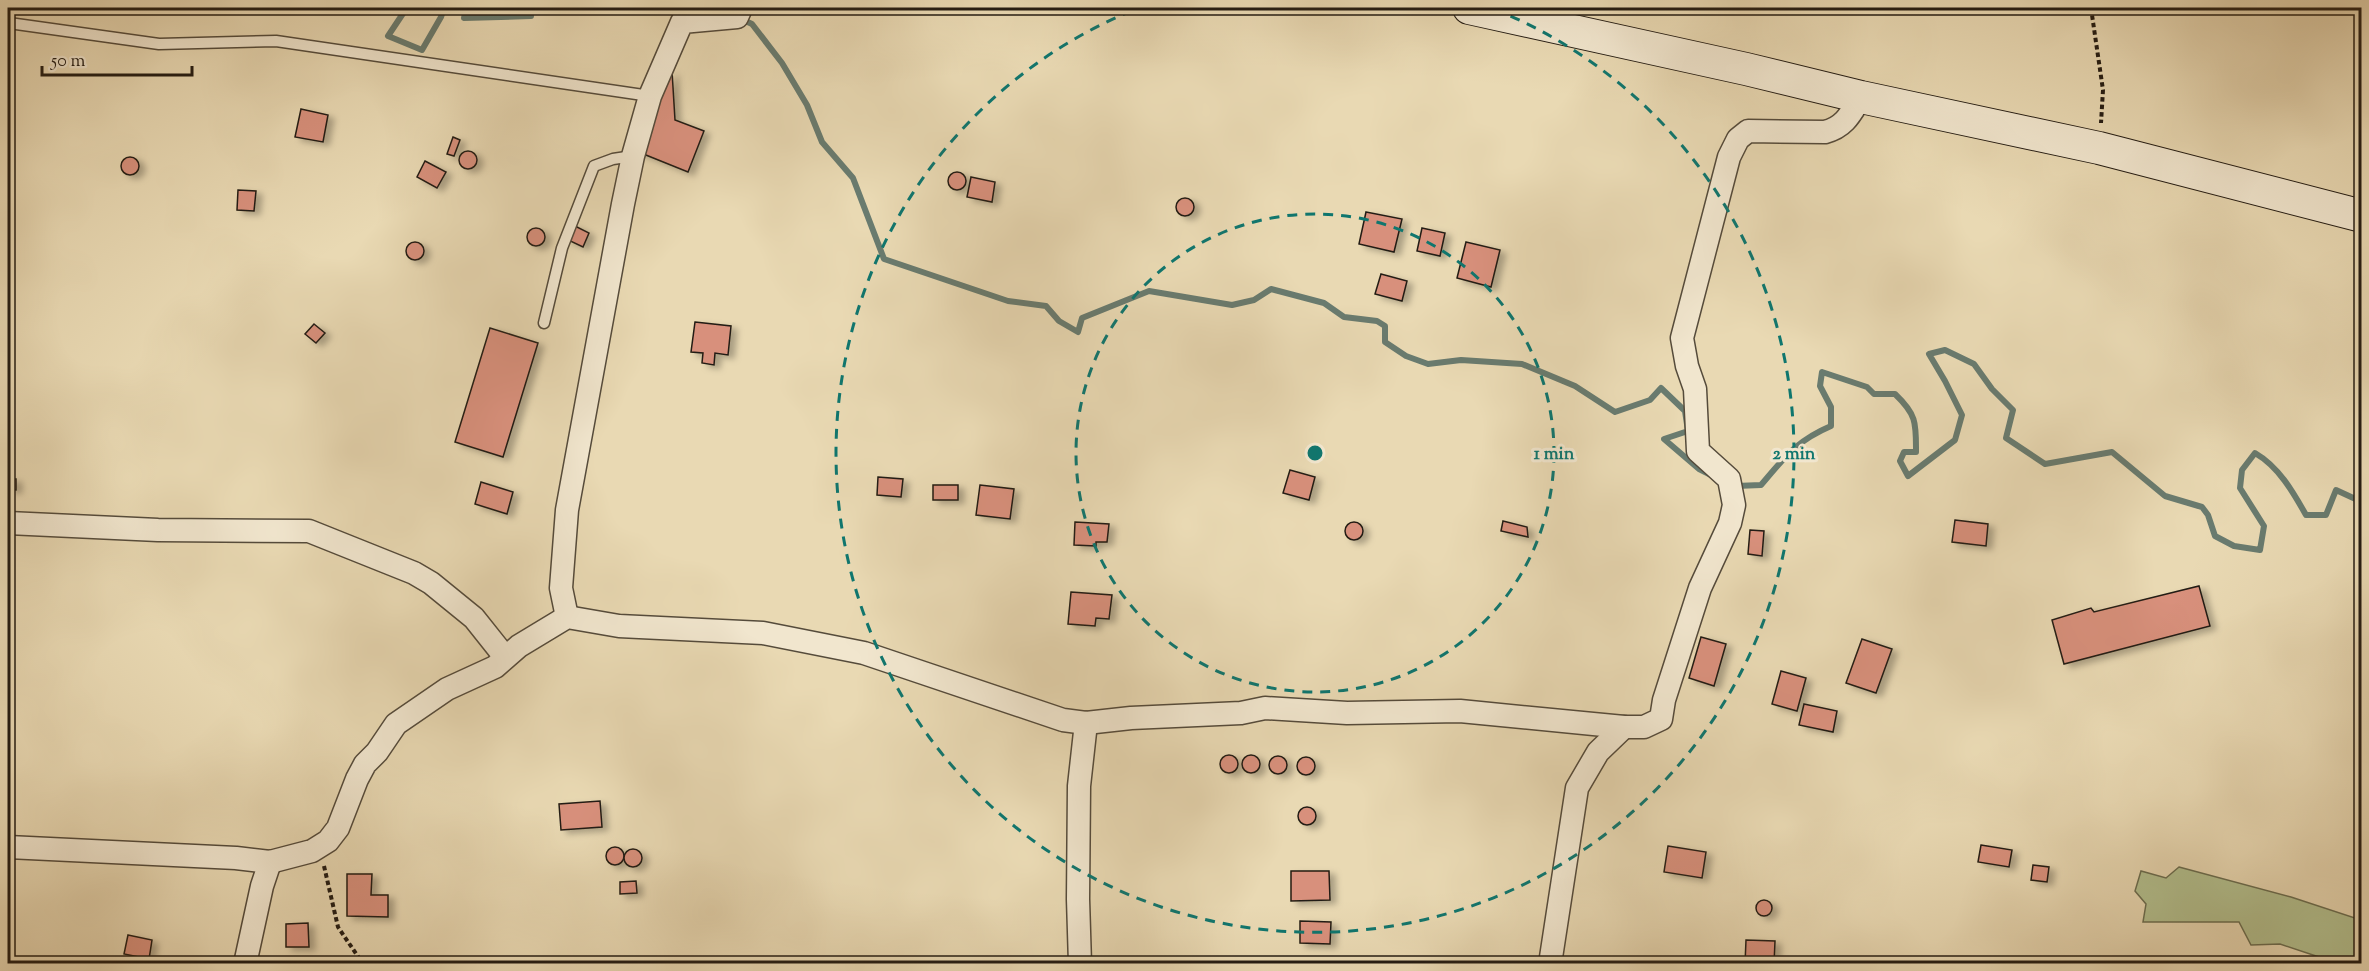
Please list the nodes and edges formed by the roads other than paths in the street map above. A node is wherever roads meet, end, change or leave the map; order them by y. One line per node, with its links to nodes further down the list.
1 (741, 8): 5 (street)
2 (1469, 8): 3 (main road)
3 (1527, 14): 6 (main road)
4 (9, 22): 5 (lane)
5 (650, 96): 7 (street)
6 (1861, 97): 8 (main road); 14 (street)
7 (633, 156): 9 (lane); 11 (street)
8 (2361, 216)
9 (544, 323)
10 (8, 522): 12 (street)
11 (567, 617): 12 (street); 13 (street)
12 (505, 657): 16 (street)
13 (1086, 723): 14 (street); 18 (street)
14 (1624, 727): 19 (street)
15 (8, 848): 16 (street)
16 (270, 862): 17 (street)
17 (245, 963)
18 (1080, 963)
19 (1550, 963)

